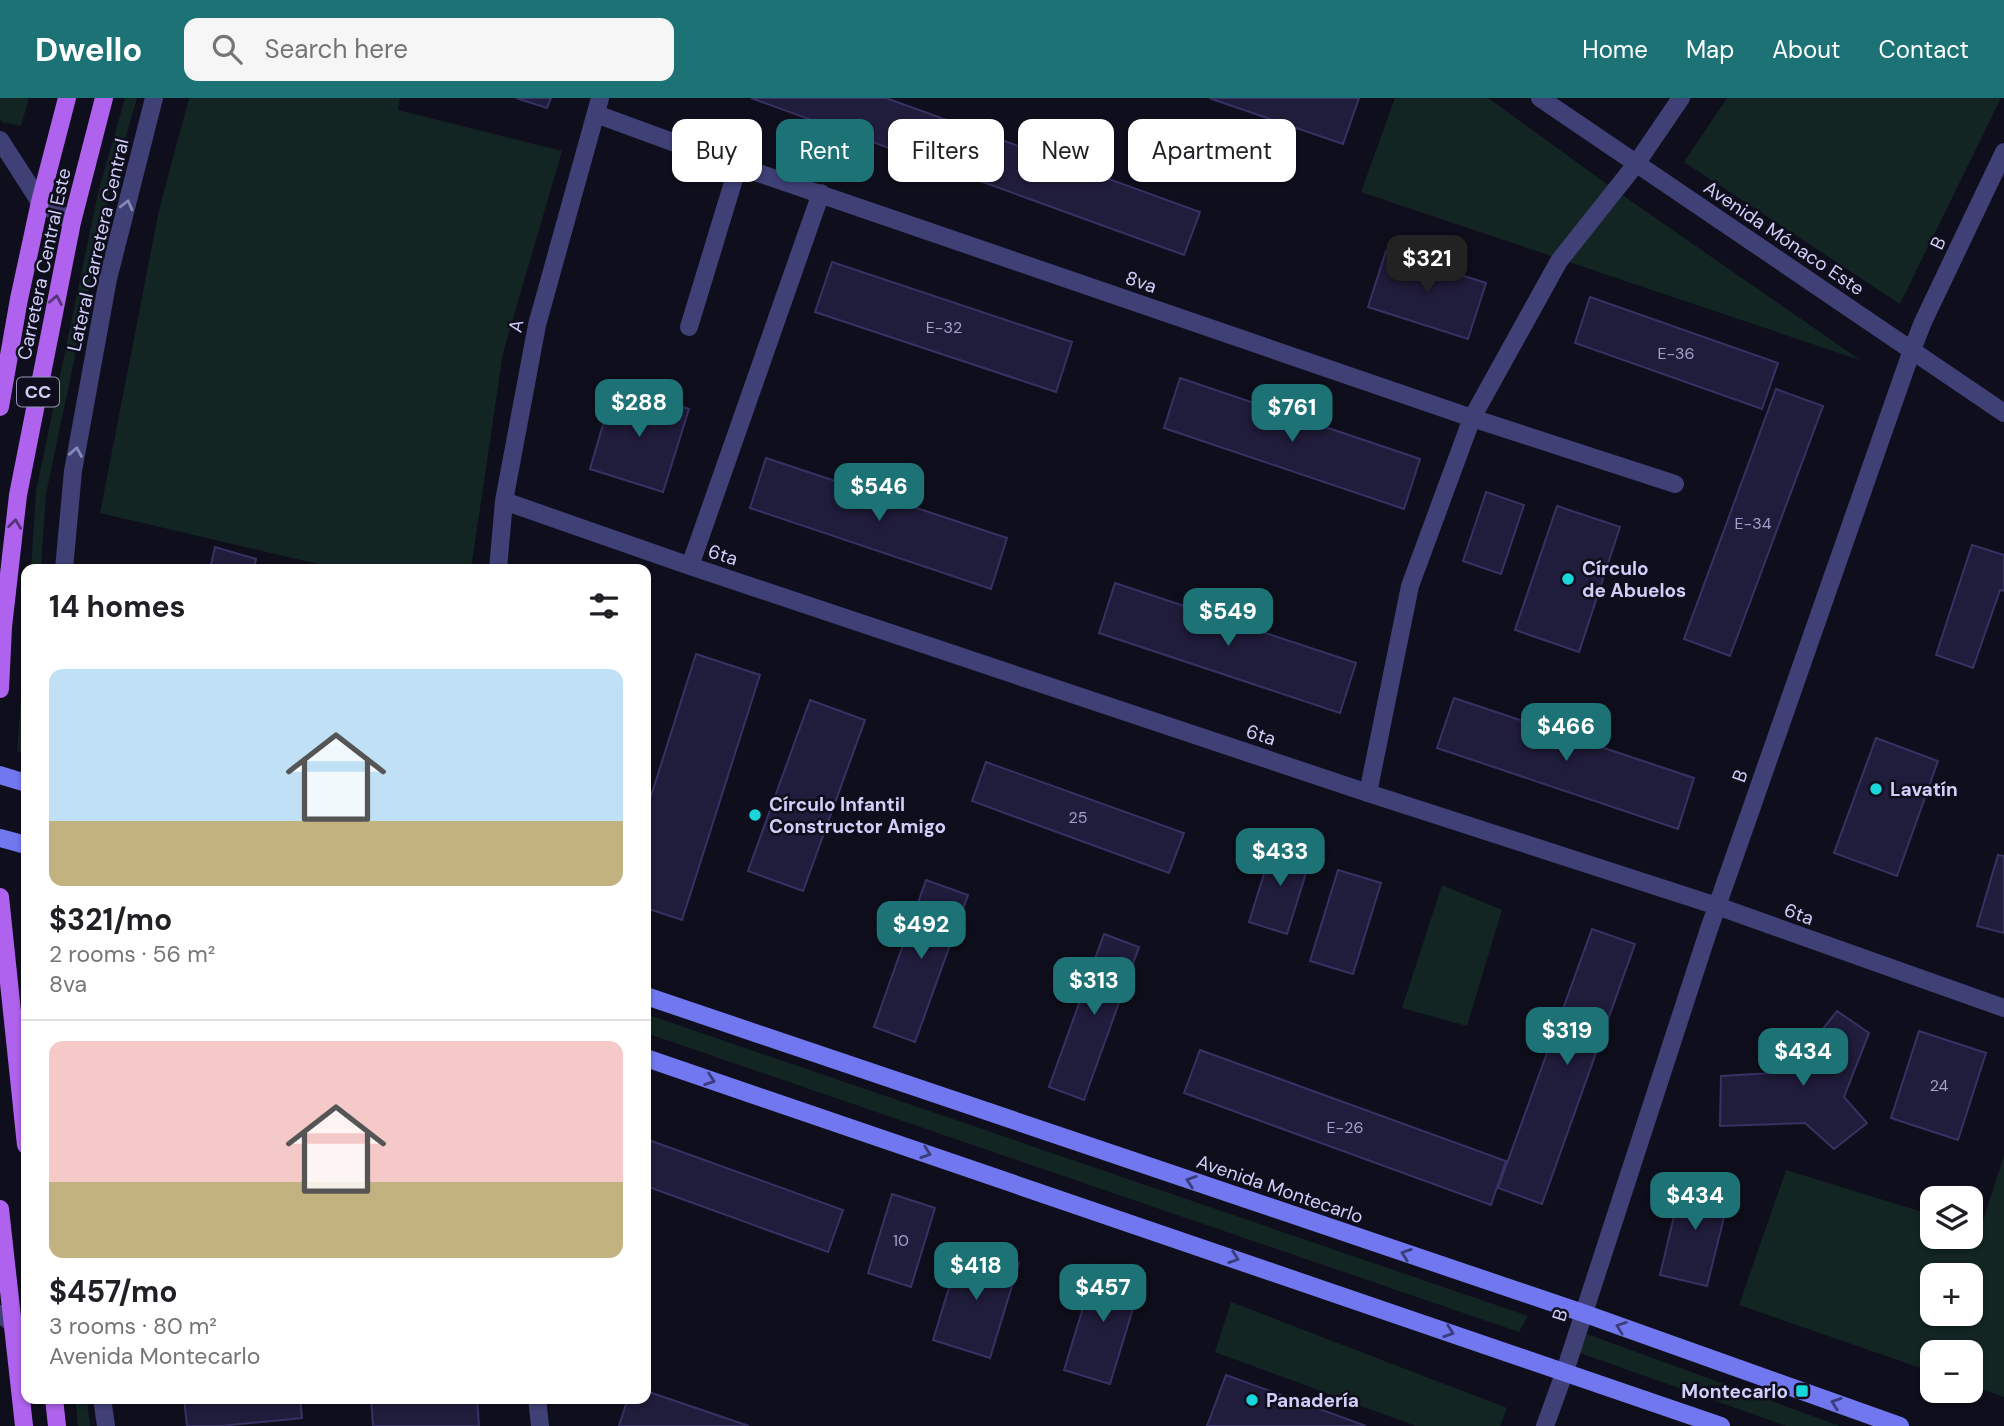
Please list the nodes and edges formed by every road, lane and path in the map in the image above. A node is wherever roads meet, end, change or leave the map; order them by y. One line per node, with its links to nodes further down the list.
1 (67, 98): 14 (main road, Carretera Central Este / CC)
2 (104, 98): 15 (main road, Carretera Central Este / CC)
3 (154, 98): 23 (street, Lateral Carretera Central, one-way to 3)
4 (1540, 98): 10 (street, Avenida Mónaco Este)
5 (1681, 98): 10 (street)
6 (598, 106): 7 (street, 8va); 22 (street, A)
7 (672, 138)
8 (0, 140): 14 (street)
9 (2004, 152): 17 (street, B)
10 (1636, 164): 17 (street, Avenida Mónaco Este); 20 (street)
11 (762, 174): 13 (street, 8va)
12 (733, 182): 16 (street)
13 (821, 194): 20 (street, 8va); 25 (street)
14 (40, 202): 15 (street); 18 (main road, Carretera Central Este / CC)
15 (72, 222): 26 (main road, Carretera Central Este / CC, one-way to 15)
16 (689, 327)
17 (1912, 350): 19 (street, Avenida Mónaco Este); 33 (street, B)
18 (0, 407)
19 (2004, 413)
20 (1472, 418): 21 (street, 8va); 29 (street)
21 (1675, 484)
22 (505, 501): 24 (street, A); 25 (street, 6ta)
23 (64, 564)
24 (499, 564)
25 (690, 566): 29 (street, 6ta)
26 (0, 689)
27 (0, 775): 28 (main road)
28 (21, 781)
29 (1368, 793): 33 (street, 6ta)
30 (0, 838): 31 (main road)
31 (21, 844)
32 (0, 897): 37 (main road)
33 (1717, 906): 35 (street, 6ta); 39 (street, B)
34 (651, 998): 39 (main road, Avenida Montecarlo, one-way to 34)
35 (2004, 1008)
36 (651, 1060): 41 (main road, one-way to 41)
37 (21, 1097)
38 (0, 1209): 40 (main road)
39 (1583, 1314): 41 (street, B); 53 (main road, Avenida Montecarlo, one-way to 39)
40 (13, 1320): 42 (main road)
41 (1564, 1371): 51 (street, B); 52 (main road)
42 (21, 1397)
43 (22, 1404): 47 (main road)
44 (55, 1404): 48 (main road)
45 (103, 1404): 49 (street)
46 (538, 1404): 50 (street)
47 (24, 1426)
48 (57, 1426)
49 (106, 1426)
50 (540, 1426)
51 (1545, 1426)
52 (1721, 1426)
53 (1900, 1426)

